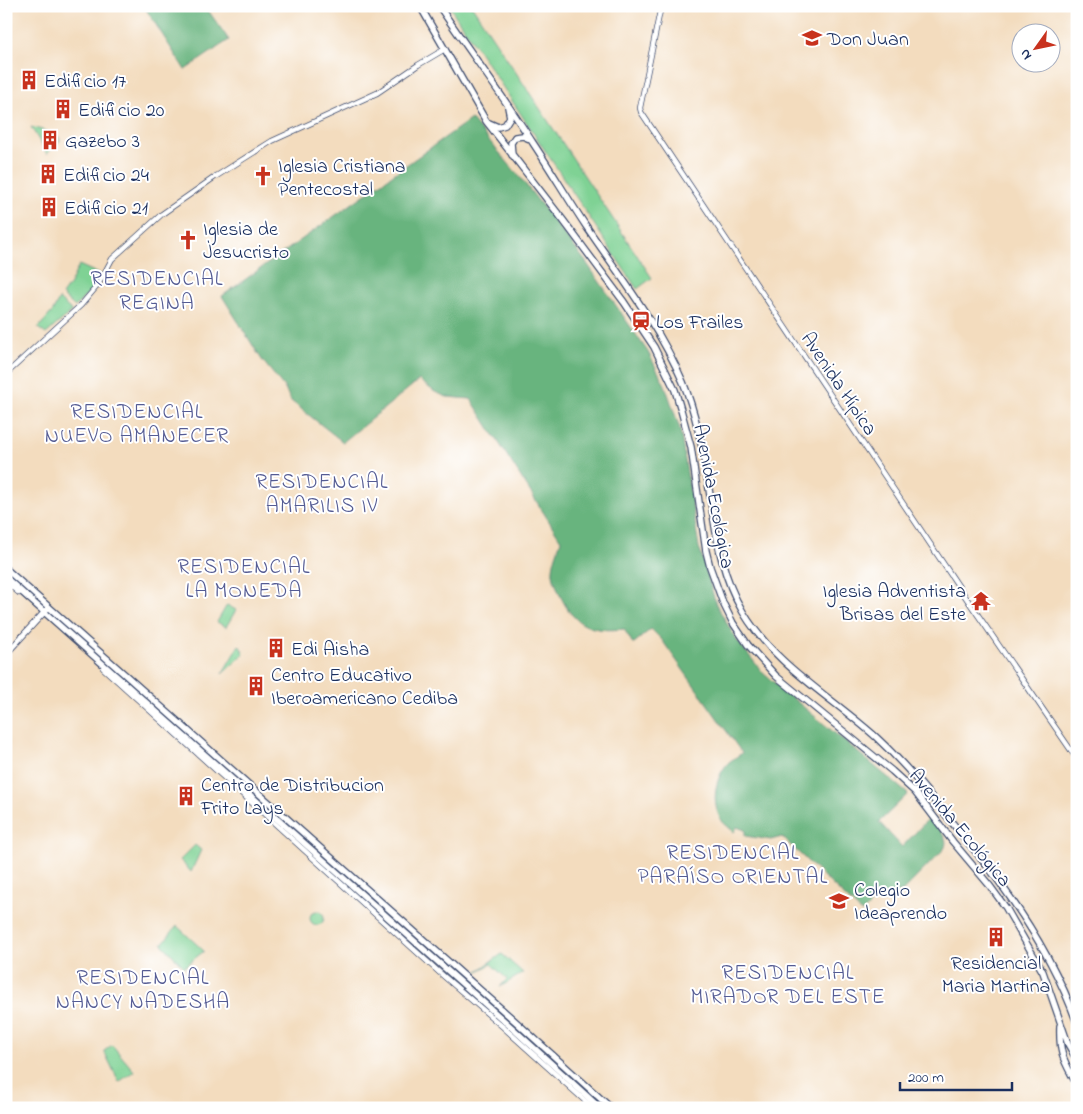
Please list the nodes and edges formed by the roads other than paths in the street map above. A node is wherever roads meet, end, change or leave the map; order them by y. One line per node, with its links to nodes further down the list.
1 (420, 6): 4 (main road, Avenida Ecológica)
2 (439, 6): 5 (main road)
3 (661, 6): 14 (street, Avenida Hípica)
4 (445, 49): 6 (main road, Avenida Ecológica); 9 (street)
5 (508, 104): 6 (main road); 7 (main road)
6 (486, 121): 8 (main road, Avenida Ecológica)
7 (533, 142): 8 (main road); 15 (main road)
8 (512, 156): 17 (main road, Avenida Ecológica)
9 (6, 374)
10 (6, 569): 12 (main road)
11 (6, 580): 12 (main road)
12 (46, 611): 13 (main road); 21 (street); 22 (main road); 23 (main road)
13 (6, 654)
14 (1077, 759)
15 (1068, 1000): 16 (main road); 18 (main road)
16 (1077, 1010)
17 (1060, 1021): 19 (main road, Avenida Ecológica); 20 (main road)
18 (1077, 1023)
19 (1077, 1060)
20 (1077, 1086)
21 (592, 1108)
22 (600, 1108)
23 (611, 1108)

